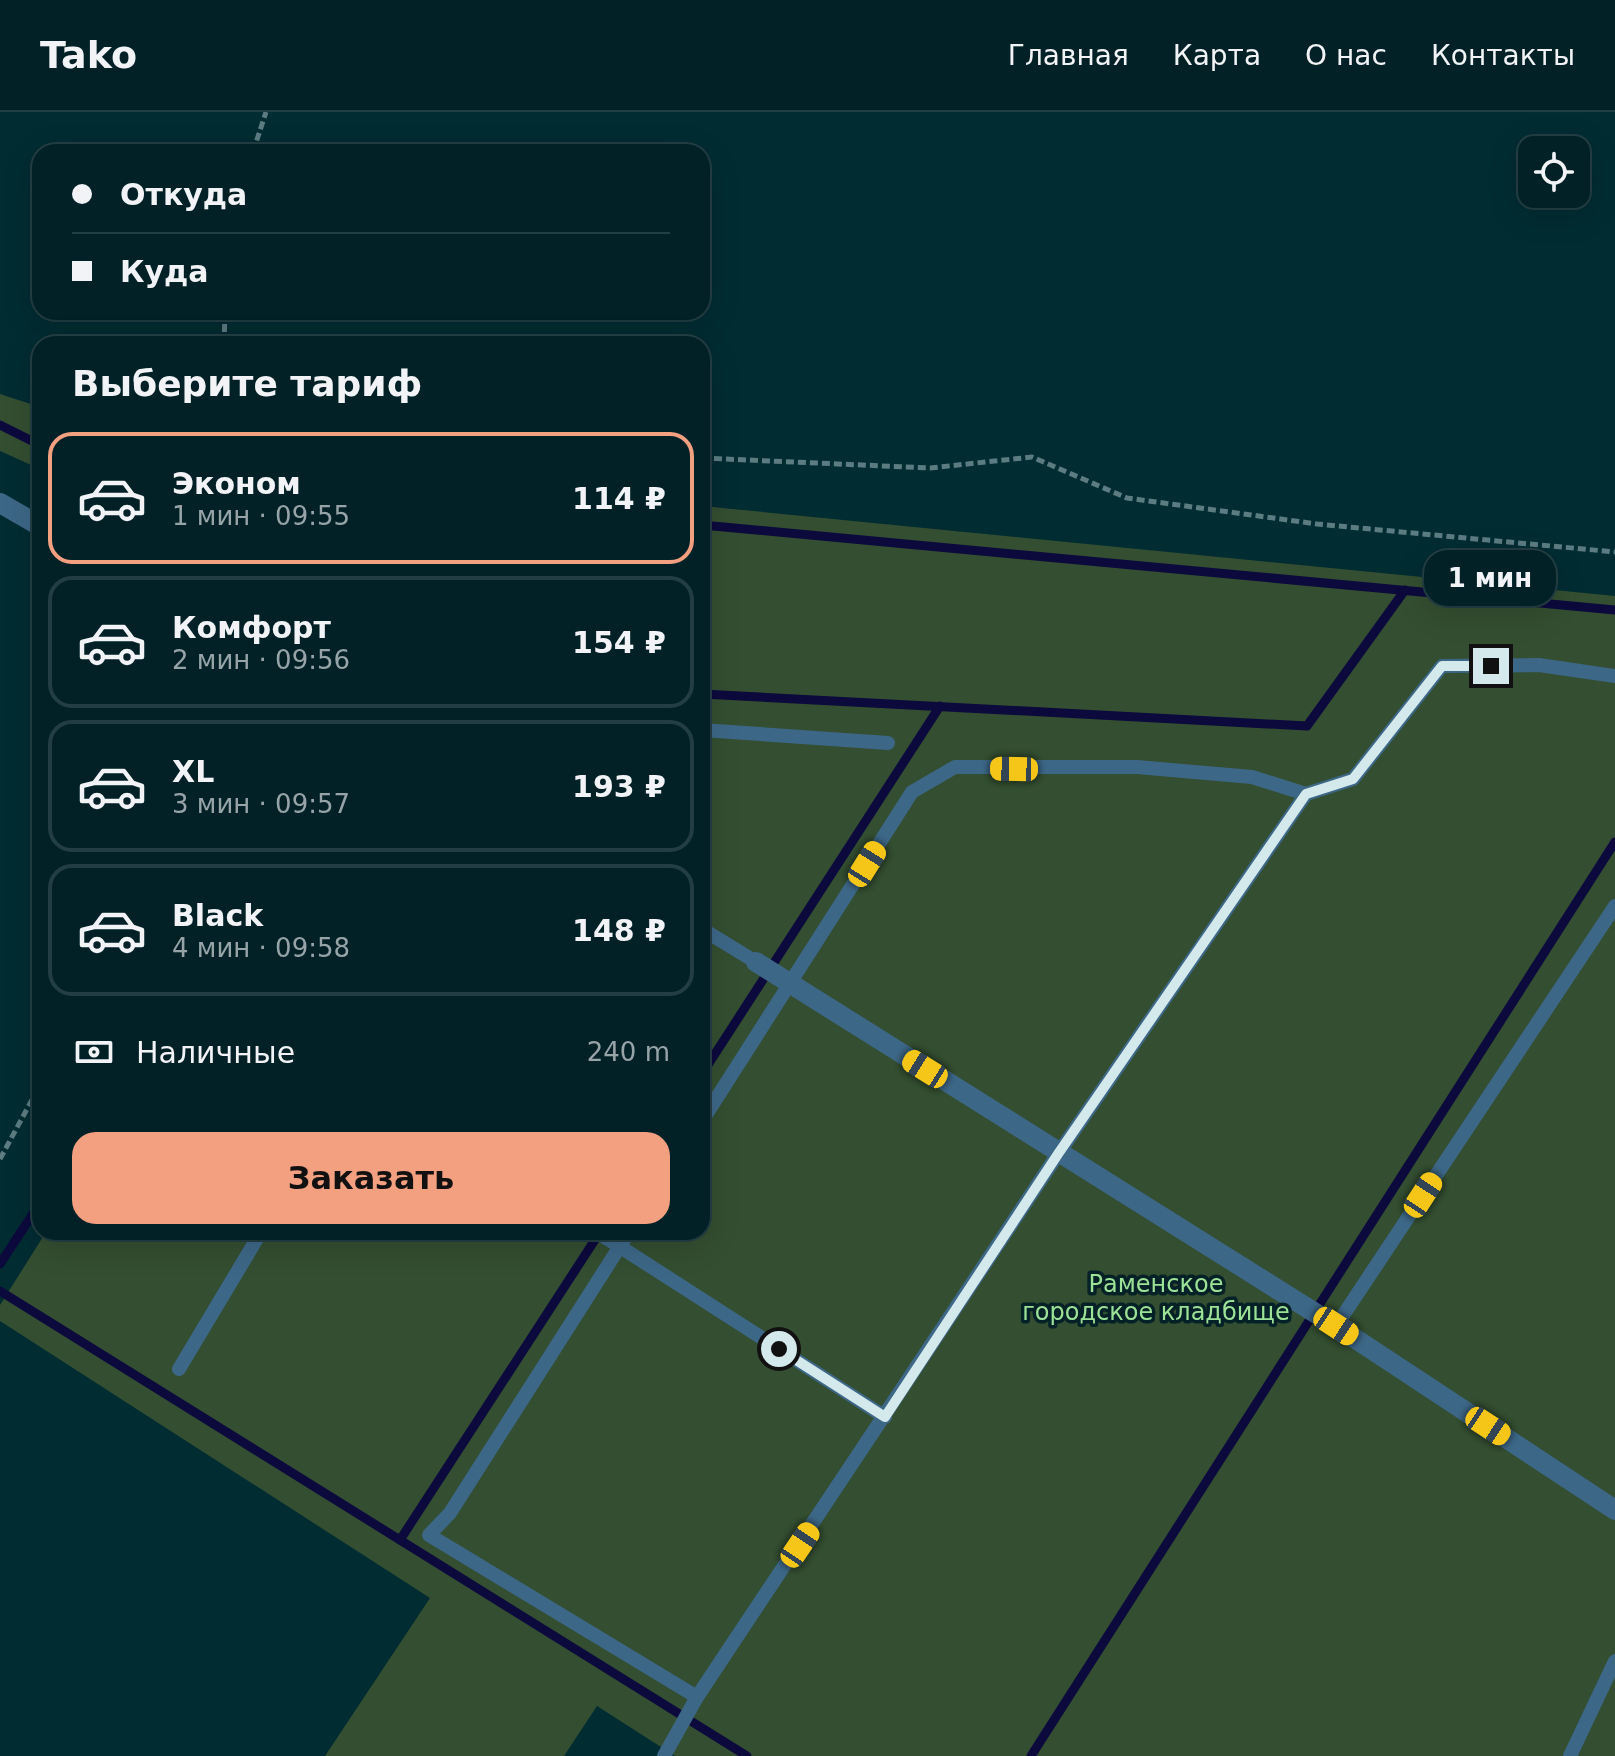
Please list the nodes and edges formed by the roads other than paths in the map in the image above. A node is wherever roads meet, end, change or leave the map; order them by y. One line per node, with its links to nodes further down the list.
1 (0, 503): 2 (street)
2 (32, 521)
3 (1615, 676): 6 (lane)
4 (710, 731): 5 (lane)
5 (888, 743)
6 (1306, 794): 10 (lane); 12 (lane)
7 (1615, 906): 17 (lane)
8 (710, 934): 9 (lane)
9 (756, 962): 10 (street)
10 (783, 979): 11 (lane); 12 (street)
11 (710, 1107)
12 (1058, 1154): 17 (street); 19 (lane)
13 (256, 1240): 18 (lane)
14 (610, 1240): 16 (lane)
15 (624, 1240): 16 (lane)
16 (620, 1246): 19 (lane); 22 (lane)
17 (1336, 1326): 20 (street)
18 (179, 1369)
19 (885, 1417): 22 (lane)
20 (1615, 1510)
21 (1615, 1661): 24 (lane)
22 (697, 1697): 23 (lane)
23 (664, 1756)
24 (1570, 1756)

